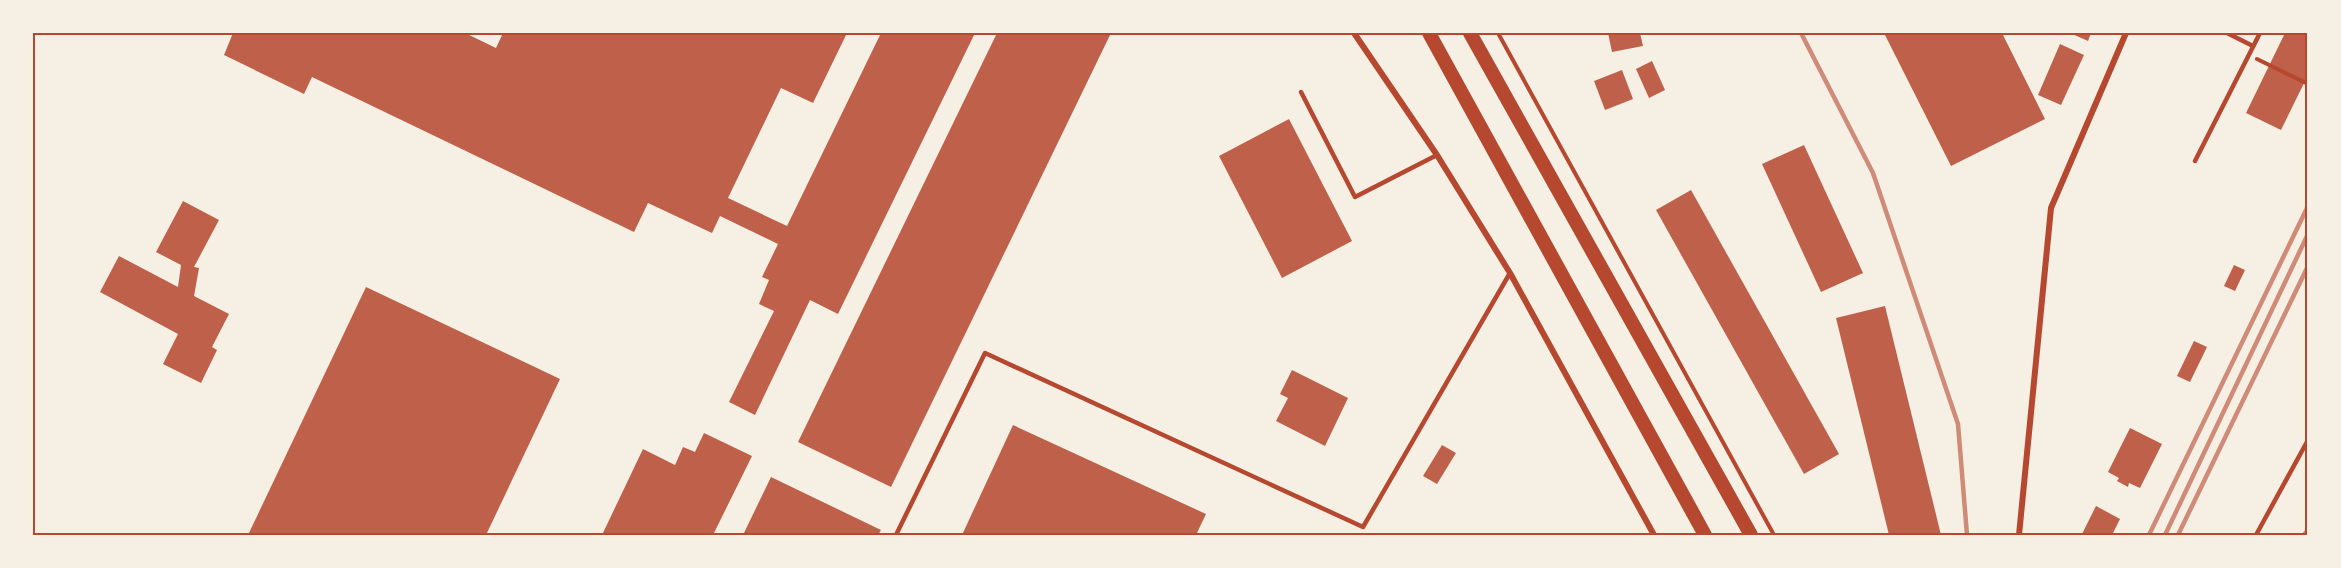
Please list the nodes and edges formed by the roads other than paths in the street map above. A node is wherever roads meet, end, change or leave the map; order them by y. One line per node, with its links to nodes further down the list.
1 (1354, 33): 9 (street)
2 (1429, 33): 15 (main road)
3 (1470, 33): 16 (main road)
4 (2126, 33): 17 (street)
5 (2227, 33): 7 (lane)
6 (2260, 33): 7 (lane)
7 (2253, 46): 10 (lane)
8 (1301, 92): 9 (lane)
9 (1437, 155): 11 (street)
10 (2195, 161)
11 (1510, 273): 13 (lane); 14 (street)
12 (2308, 440): 18 (lane)
13 (896, 535)
14 (1654, 535)
15 (1705, 535)
16 (1751, 535)
17 (2019, 535)
18 (2256, 535)

